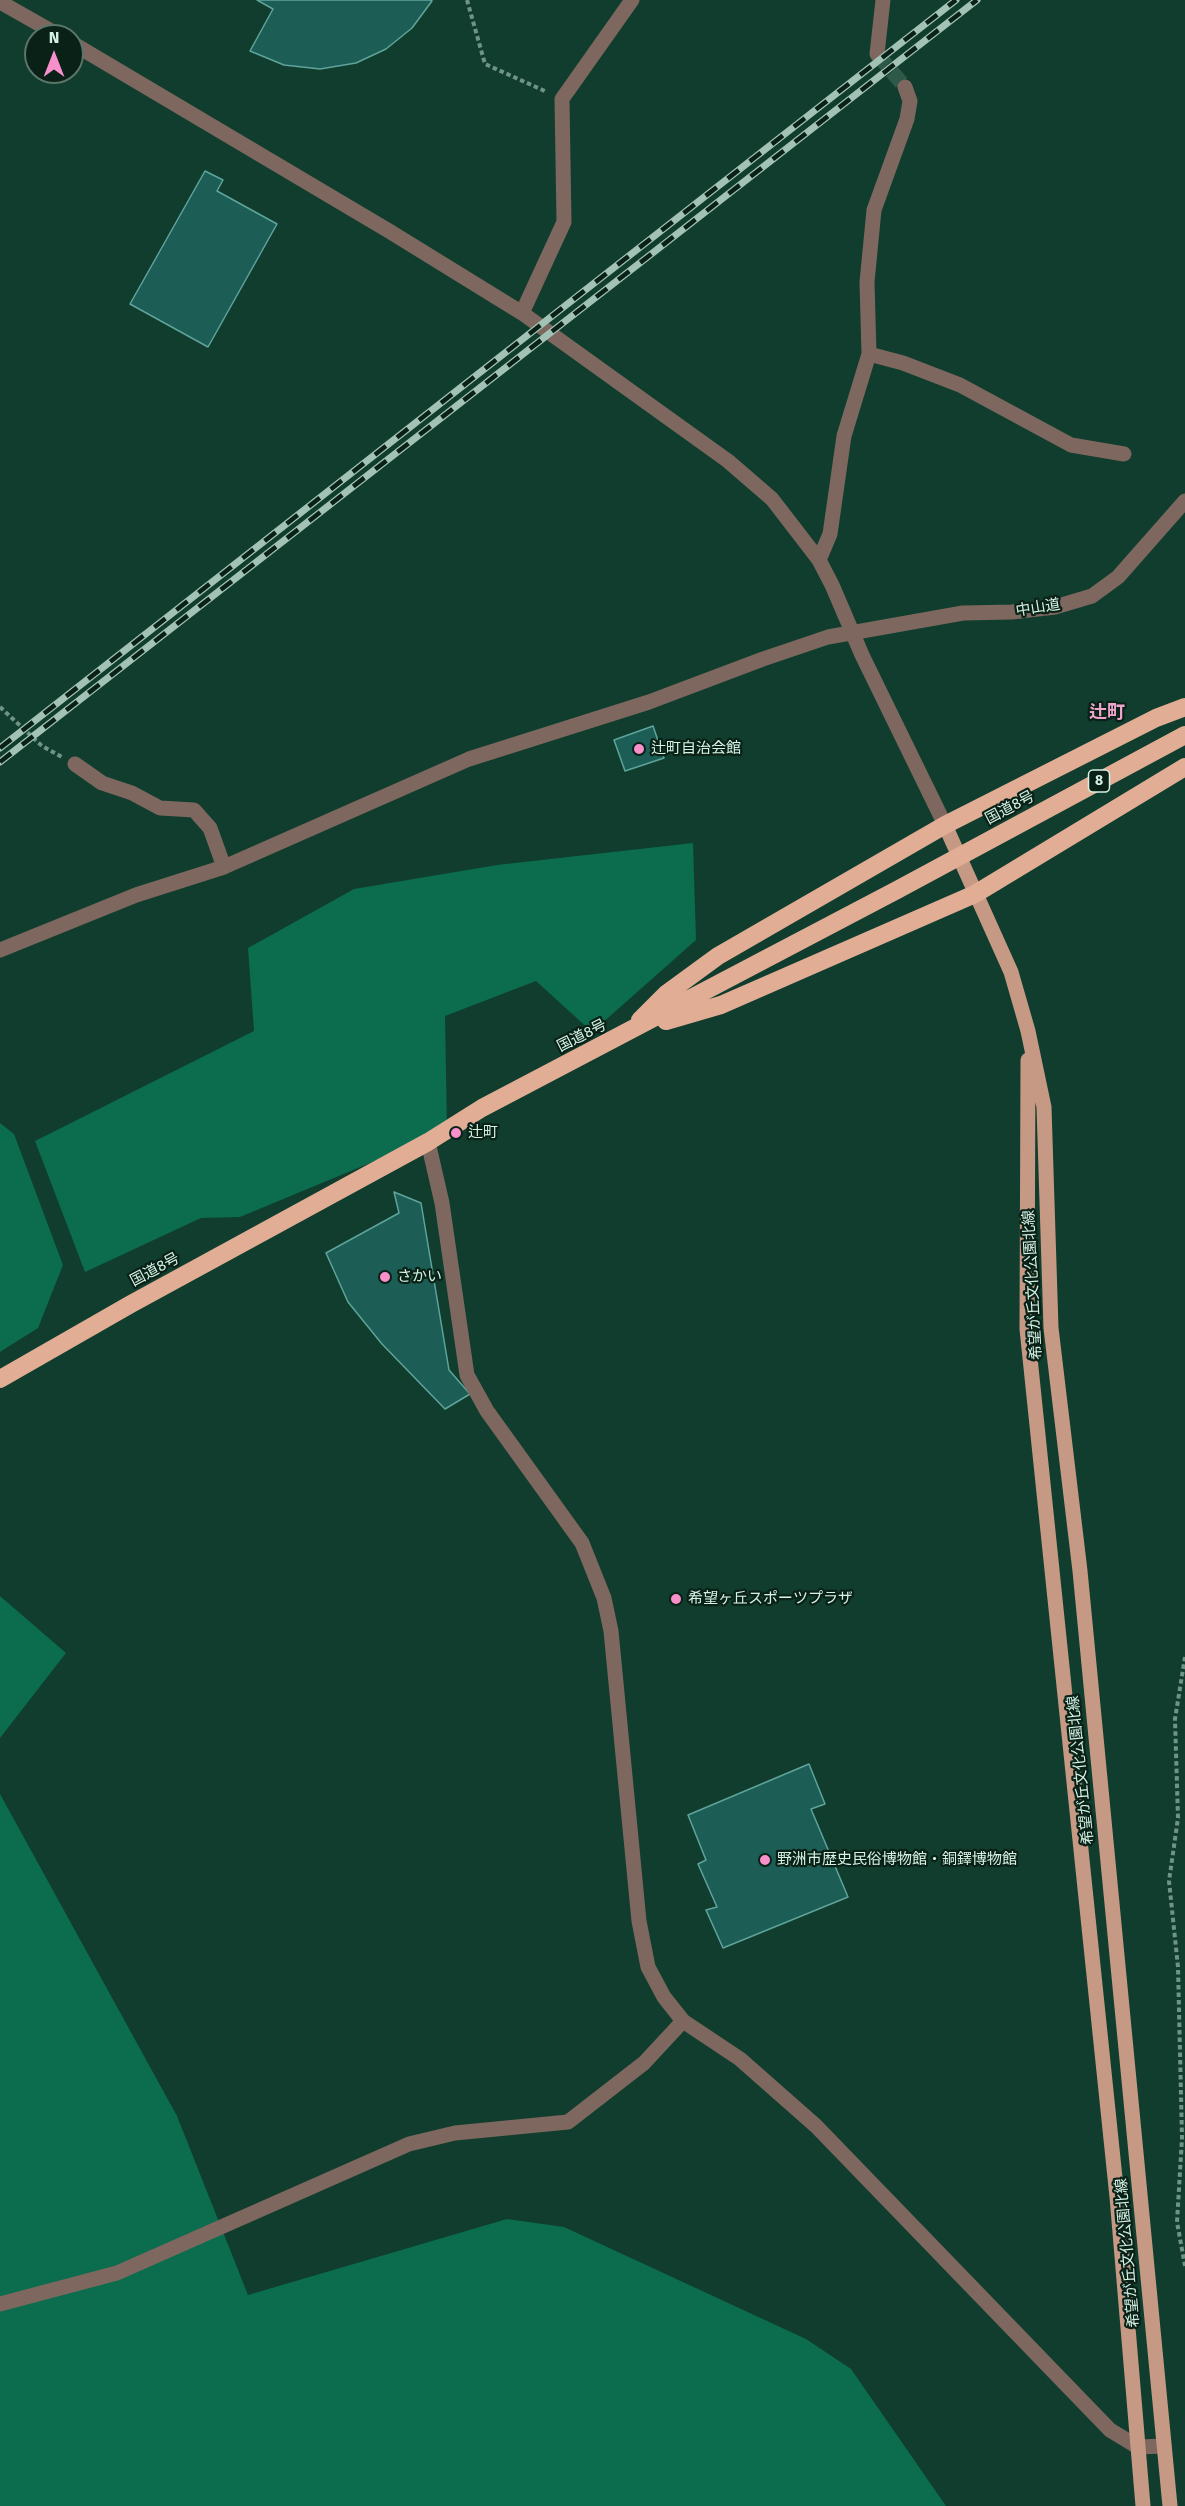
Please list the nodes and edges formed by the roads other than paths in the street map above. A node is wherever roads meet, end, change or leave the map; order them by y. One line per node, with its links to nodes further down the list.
1 (632, 0): 9 (street)
2 (883, 0): 7 (street)
3 (0, 2): 4 (street)
4 (17, 5): 5 (street)
5 (43, 24)
6 (84, 50): 9 (street)
7 (877, 54)
8 (905, 87): 10 (street)
9 (522, 313): 13 (street)
10 (869, 354): 11 (street); 13 (street)
11 (1124, 454)
12 (1185, 501): 14 (street, 中山道)
13 (819, 560): 14 (street)
14 (852, 633): 19 (street); 20 (street, 中山道)
15 (1183, 704): 19 (highway)
16 (1185, 735): 24 (highway, 国道8号 / 8)
17 (75, 764): 20 (street)
18 (1185, 767): 21 (highway)
19 (945, 825): 21 (main road, 希望が丘文化公園北線); 24 (highway)
20 (224, 867): 22 (street, 中山道)
21 (975, 894): 23 (main road, 希望が丘文化公園北線); 24 (highway)
22 (0, 950)
23 (1028, 1031): 29 (main road, 希望が丘文化公園北線); 30 (main road, 希望が丘文化公園北線)
24 (626, 1034): 25 (highway, 国道8号 / 8)
25 (428, 1143): 26 (highway, 国道8号 / 8); 27 (street)
26 (0, 1378)
27 (683, 2021): 28 (street); 30 (street)
28 (0, 2304)
29 (1164, 2446): 30 (street); 32 (main road, 希望が丘文化公園北線)
30 (1138, 2447): 31 (main road, 希望が丘文化公園北線)
31 (1143, 2506)
32 (1170, 2506)

